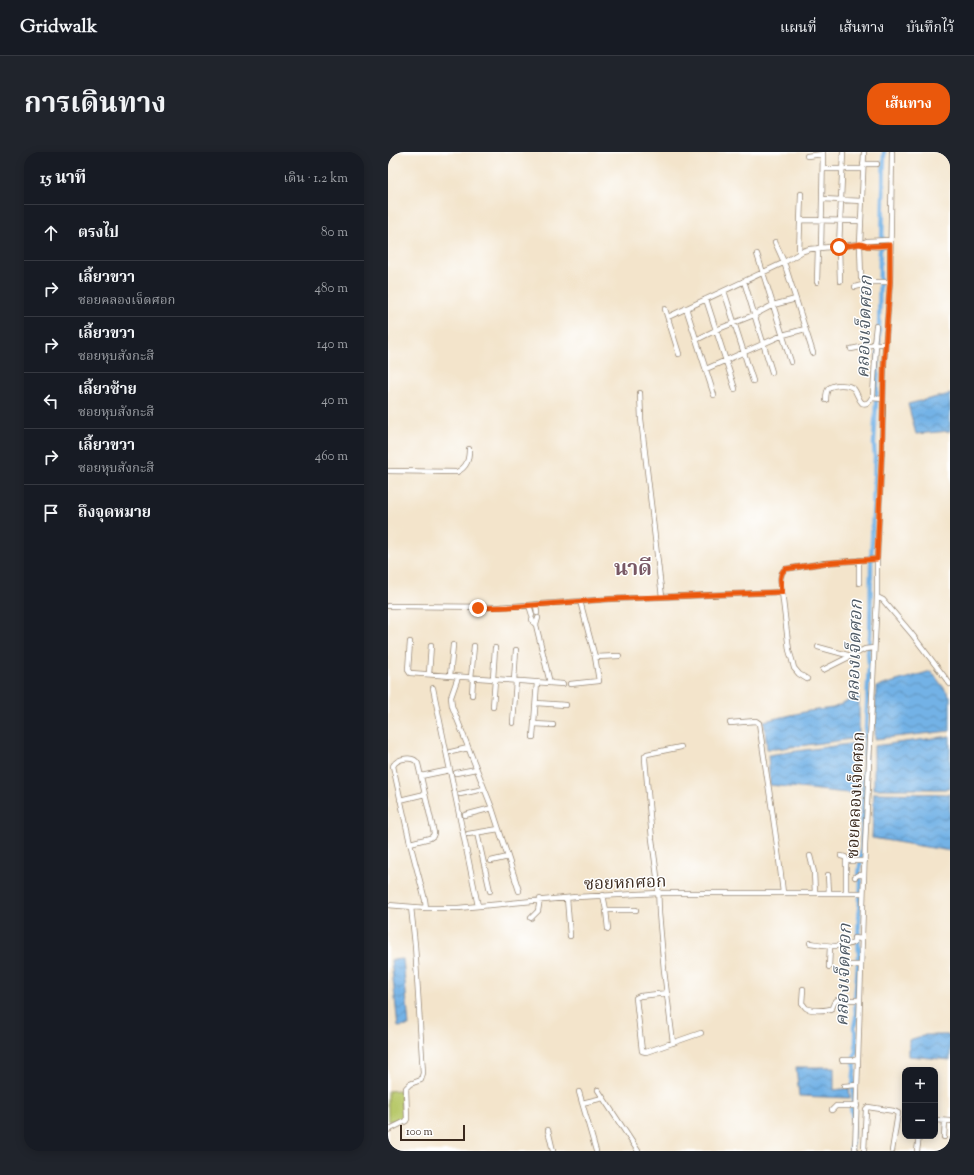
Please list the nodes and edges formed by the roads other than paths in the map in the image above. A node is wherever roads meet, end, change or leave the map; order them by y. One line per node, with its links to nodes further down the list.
1 (843, 152): 10 (street)
2 (864, 152): 6 (street)
3 (892, 152): 20 (street, ซอยคลองเจ็ดศอก)
4 (823, 153): 5 (street); 8 (street)
5 (807, 156)
6 (863, 164): 7 (street); 9 (street)
7 (877, 164)
8 (823, 169): 10 (street); 12 (street)
9 (863, 169): 10 (street); 14 (street)
10 (842, 170): 13 (street)
11 (801, 194): 15 (street)
12 (822, 199): 13 (street); 16 (street)
13 (841, 201): 14 (street); 17 (street)
14 (862, 201): 18 (street)
15 (801, 220): 16 (street); 24 (street)
16 (822, 220): 17 (street); 23 (street)
17 (840, 221): 18 (street); 22 (street)
18 (861, 221): 21 (street)
19 (776, 242): 26 (street)
20 (888, 243): 21 (street); 32 (street, ซอยคลองเจ็ดศอก)
21 (860, 244): 22 (street); 28 (street)
22 (839, 247): 23 (street); 30 (street)
23 (819, 248): 24 (street); 31 (street)
24 (800, 253): 26 (street)
25 (757, 254): 27 (street)
26 (784, 262): 27 (street); 36 (street)
27 (763, 272): 29 (street); 37 (street)
28 (861, 278)
29 (744, 281): 34 (street); 40 (street)
30 (840, 281)
31 (818, 282)
32 (888, 282): 33 (street); 49 (street, ซอยคลองเจ็ดศอก)
33 (855, 287)
34 (724, 291): 35 (street); 42 (street)
35 (706, 299): 38 (street); 45 (street)
36 (796, 299): 37 (street); 44 (street)
37 (773, 305): 40 (street); 46 (street)
38 (686, 308): 41 (street); 47 (street)
39 (665, 309): 41 (street)
40 (754, 314): 42 (street); 48 (street)
41 (668, 317): 53 (street)
42 (735, 323): 45 (street); 51 (street)
43 (876, 326): 49 (street)
44 (806, 328): 46 (street); 52 (street)
45 (716, 330): 47 (street); 54 (street)
46 (782, 335): 48 (street); 55 (street)
47 (696, 340): 56 (street)
48 (763, 344): 51 (street); 57 (street)
49 (879, 344): 50 (street); 62 (street); 63 (street, ซอยคลองเจ็ดศอก)
50 (851, 349)
51 (744, 352): 54 (street); 58 (street)
52 (813, 353)
53 (679, 354)
54 (726, 360): 56 (street); 59 (street)
55 (791, 362)
56 (706, 369): 61 (street)
57 (772, 372)
58 (753, 381)
59 (735, 389)
60 (640, 393): 71 (street)
61 (714, 395)
62 (873, 399): 63 (street); 64 (street)
63 (883, 399): 67 (street, ซอยคลองเจ็ดศอก)
64 (826, 400)
65 (469, 449): 66 (street)
66 (388, 471)
67 (874, 559): 68 (street); 72 (street, ซอยคลองเจ็ดศอก)
68 (859, 560): 69 (street); 70 (street)
69 (859, 583)
70 (782, 592): 71 (street); 95 (street)
71 (662, 594): 73 (street)
72 (877, 597): 84 (street, ซอยคลองเจ็ดศอก); 101 (street)
73 (580, 601): 75 (street); 88 (street)
74 (530, 605): 75 (street); 76 (street); 77 (street)
75 (536, 605): 77 (street)
76 (388, 606)
77 (536, 625): 98 (street)
78 (410, 642): 90 (street)
79 (431, 645): 90 (street)
80 (453, 645): 91 (street)
81 (474, 646): 93 (street)
82 (818, 647): 87 (street)
83 (495, 648): 94 (street)
84 (871, 648): 87 (street); 134 (street, ซอยคลองเจ็ดศอก)
85 (516, 650): 96 (street)
86 (619, 656): 88 (street)
87 (851, 656): 89 (street)
88 (595, 657): 100 (street)
89 (823, 670)
90 (429, 674): 91 (street)
91 (450, 676): 92 (street)
92 (458, 677): 93 (street); 113 (street)
93 (472, 678): 94 (street); 103 (street)
94 (494, 679): 96 (street); 106 (street)
95 (807, 679)
96 (515, 681): 97 (street); 107 (street)
97 (537, 682): 98 (street); 104 (street)
98 (550, 683): 99 (street)
99 (563, 684)
100 (570, 684)
101 (950, 684)
102 (433, 688): 116 (street)
103 (472, 694)
104 (536, 703): 105 (street); 109 (street)
105 (566, 705)
106 (493, 707)
107 (513, 723)
108 (730, 723): 142 (street)
109 (534, 724): 110 (street); 111 (street)
110 (553, 725)
111 (533, 738)
112 (682, 747): 136 (street)
113 (468, 748): 114 (street); 115 (street)
114 (451, 752)
115 (476, 769): 117 (street); 119 (street)
116 (450, 770): 118 (street); 147 (street)
117 (456, 773)
118 (421, 776): 120 (street); 122 (street)
119 (484, 789): 121 (street); 123 (street)
120 (425, 794): 122 (street); 128 (street)
121 (460, 794)
122 (400, 800): 128 (street)
123 (492, 808): 124 (street); 125 (street)
124 (465, 815)
125 (499, 829): 126 (street); 131 (street)
126 (477, 833): 127 (street); 140 (street)
127 (468, 834)
128 (410, 844): 148 (street)
129 (810, 856): 137 (street)
130 (841, 856): 133 (street)
131 (508, 857): 132 (street); 141 (street)
132 (491, 861)
133 (846, 861): 134 (street); 139 (street)
134 (862, 861): 143 (street, ซอยคลองเจ็ดศอก)
135 (828, 875): 138 (street)
136 (658, 888): 142 (street, ซอยหกศอก); 144 (street, ซอยหกศอก); 163 (street)
137 (815, 889): 138 (street, ซอยหกศอก); 142 (street, ซอยหกศอก)
138 (829, 889): 139 (street, ซอยหกศอก)
139 (845, 889): 143 (street, ซอยหกศอก)
140 (490, 891)
141 (519, 891)
142 (783, 893)
143 (863, 893): 156 (street, ซอยคลองเจ็ดศอก)
144 (603, 895): 145 (street, ซอยหกศอก); 151 (street)
145 (567, 898): 146 (street, ซอยหกศอก); 155 (street)
146 (540, 900): 147 (street, ซอยหกศอก); 153 (street)
147 (477, 902): 148 (street, ซอยหกศอก)
148 (426, 904): 150 (street, ซอยหกศอก)
149 (388, 905): 150 (street, ซอยหกศอก)
150 (411, 907): 178 (street)
151 (606, 910): 152 (street); 154 (street)
152 (636, 910)
153 (531, 918)
154 (608, 929)
155 (570, 936)
156 (859, 938): 158 (street); 160 (street, ซอยคลองเจ็ดศอก)
157 (810, 943): 158 (street)
158 (830, 946): 161 (street)
159 (845, 965): 160 (street)
160 (861, 965): 164 (street, ซอยคลองเจ็ดศอก)
161 (828, 967)
162 (803, 989): 164 (street)
163 (667, 994): 166 (street); 166 (street)
164 (859, 1000): 167 (street, ซอยคลองเจ็ดศอก)
165 (701, 1033): 166 (street)
166 (673, 1043)
167 (857, 1059): 168 (street); 169 (street, ซอยคลองเจ็ดศอก)
168 (842, 1060)
169 (854, 1085): 170 (street); 175 (street, ซอยคลองเจ็ดศอก)
170 (844, 1086)
171 (598, 1090): 173 (street)
172 (579, 1092): 174 (street)
173 (603, 1098): 174 (street); 184 (street)
174 (582, 1103): 183 (street)
175 (855, 1106): 176 (street); 185 (street, ซอยคลองเจ็ดศอก)
176 (832, 1110)
177 (947, 1121): 180 (street)
178 (388, 1130)
179 (548, 1130): 182 (street)
180 (944, 1137)
181 (919, 1139): 188 (street)
182 (553, 1151)
183 (596, 1151)
184 (638, 1151)
185 (855, 1151)
186 (864, 1151): 187 (street)
187 (892, 1151)
188 (917, 1151)

